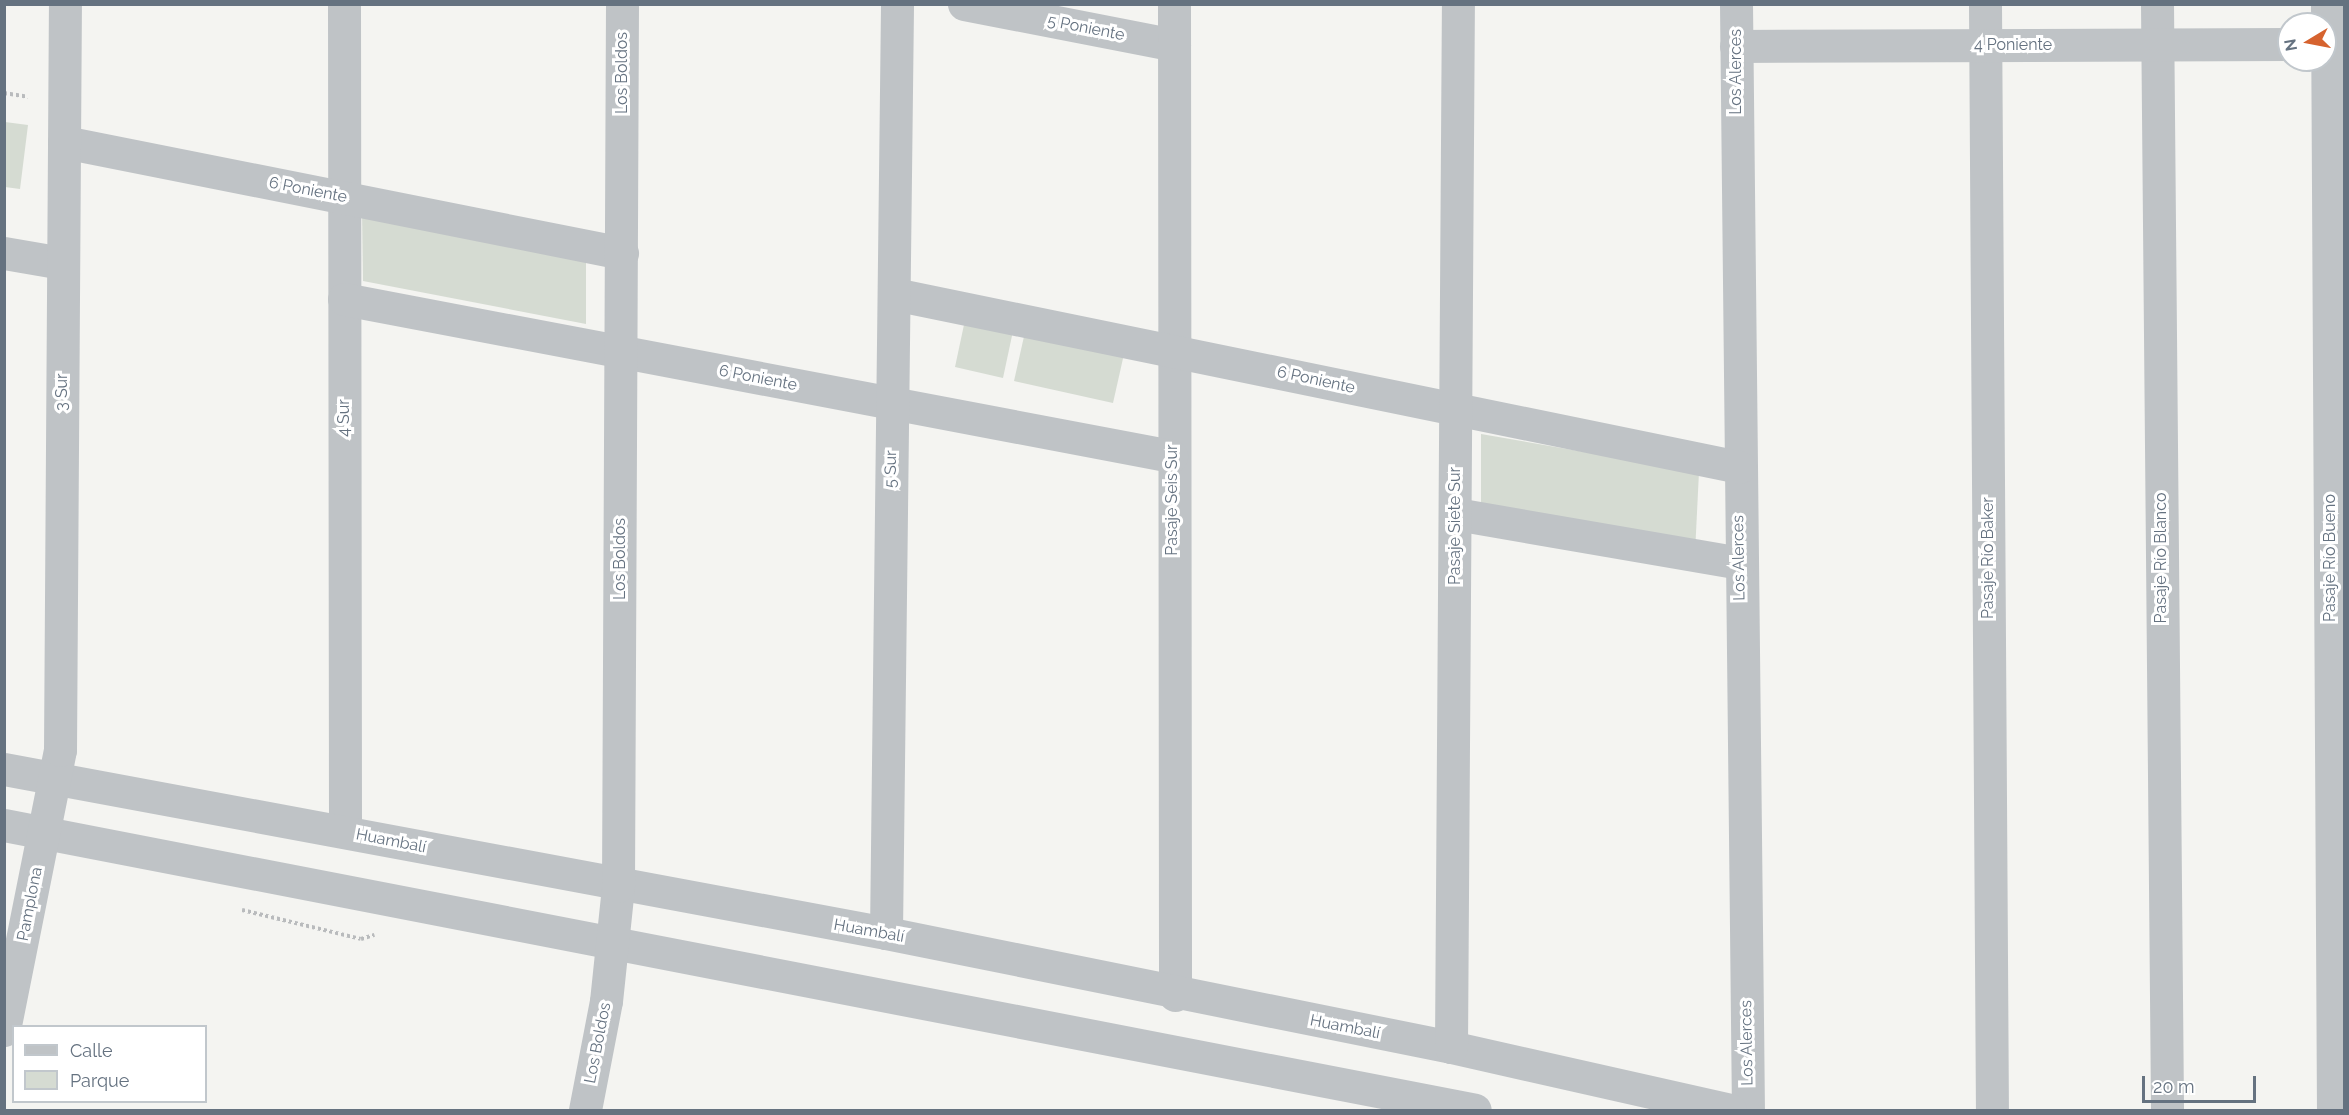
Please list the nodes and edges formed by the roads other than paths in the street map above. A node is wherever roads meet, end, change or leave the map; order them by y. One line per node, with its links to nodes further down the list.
1 (65, 4): 17 (street, 3 Sur)
2 (344, 4): 18 (street, 4 Sur)
3 (622, 4): 21 (street, Los Boldos)
4 (897, 4): 23 (street, 5 Sur)
5 (964, 4): 12 (street, 5 Poniente)
6 (1174, 4): 12 (street, Pasaje Seis Sur)
7 (1458, 4): 28 (street, Pasaje Siete Sur)
8 (1736, 4): 15 (street, Los Alerces)
9 (1985, 4): 13 (street, Pasaje Río Baker)
10 (2157, 4): 14 (street, Pasaje Río Blanco)
11 (2277, 44): 14 (street, 4 Poniente)
12 (1174, 45): 25 (street, Pasaje Seis Sur)
13 (1984, 45): 14 (street, 4 Poniente); 15 (street, 4 Poniente); 49 (street, Pasaje Río Baker)
14 (2157, 45): 50 (street, Pasaje Río Blanco)
15 (1736, 46): 30 (street, Los Alerces)
16 (2333, 72): 19 (street, Pasaje Río Bueno)
17 (64, 142): 18 (street, 6 Poniente); 22 (street, 3 Sur)
18 (344, 197): 21 (street, 6 Poniente); 24 (street, 4 Sur)
19 (2336, 219): 39 (street, Pasaje Río Bueno)
20 (4, 253): 22 (street)
21 (622, 253): 26 (street, Los Boldos)
22 (62, 263): 34 (street, 3 Sur)
23 (894, 294): 25 (street, 6 Poniente); 27 (street, 5 Sur)
24 (344, 299): 26 (street, 6 Poniente); 36 (street, 4 Sur)
25 (1172, 351): 28 (street, 6 Poniente); 29 (street, Pasaje Seis Sur)
26 (621, 352): 27 (street, 6 Poniente); 38 (street, Los Boldos)
27 (892, 403): 29 (street, 6 Poniente); 40 (street, 5 Sur)
28 (1456, 409): 30 (street, 6 Poniente); 31 (street, Pasaje Siete Sur)
29 (1171, 456): 42 (street, Pasaje Seis Sur)
30 (1739, 467): 32 (street, Los Alerces)
31 (1455, 514): 32 (street); 44 (street, Pasaje Siete Sur)
32 (1739, 562): 48 (street, Los Alerces)
33 (4, 769): 34 (street, Huambalí)
34 (57, 779): 36 (street, Huambalí); 37 (street, Pamplona)
35 (4, 825): 37 (street)
36 (345, 831): 38 (street, Huambalí)
37 (45, 833): 41 (street); 43 (street, Pamplona)
38 (618, 886): 40 (street, Huambalí); 41 (street, Los Boldos)
39 (2338, 908): 51 (street, Pasaje Río Bueno)
40 (886, 933): 42 (street, Huambalí)
41 (612, 944): 45 (street, Los Boldos); 46 (street)
42 (1175, 995): 44 (street, Huambalí)
43 (4, 1030)
44 (1451, 1047): 47 (street, Huambalí)
45 (585, 1110)
46 (1475, 1110)
47 (1730, 1110)
48 (1748, 1110)
49 (1992, 1110)
50 (2167, 1110)
51 (2333, 1110)

